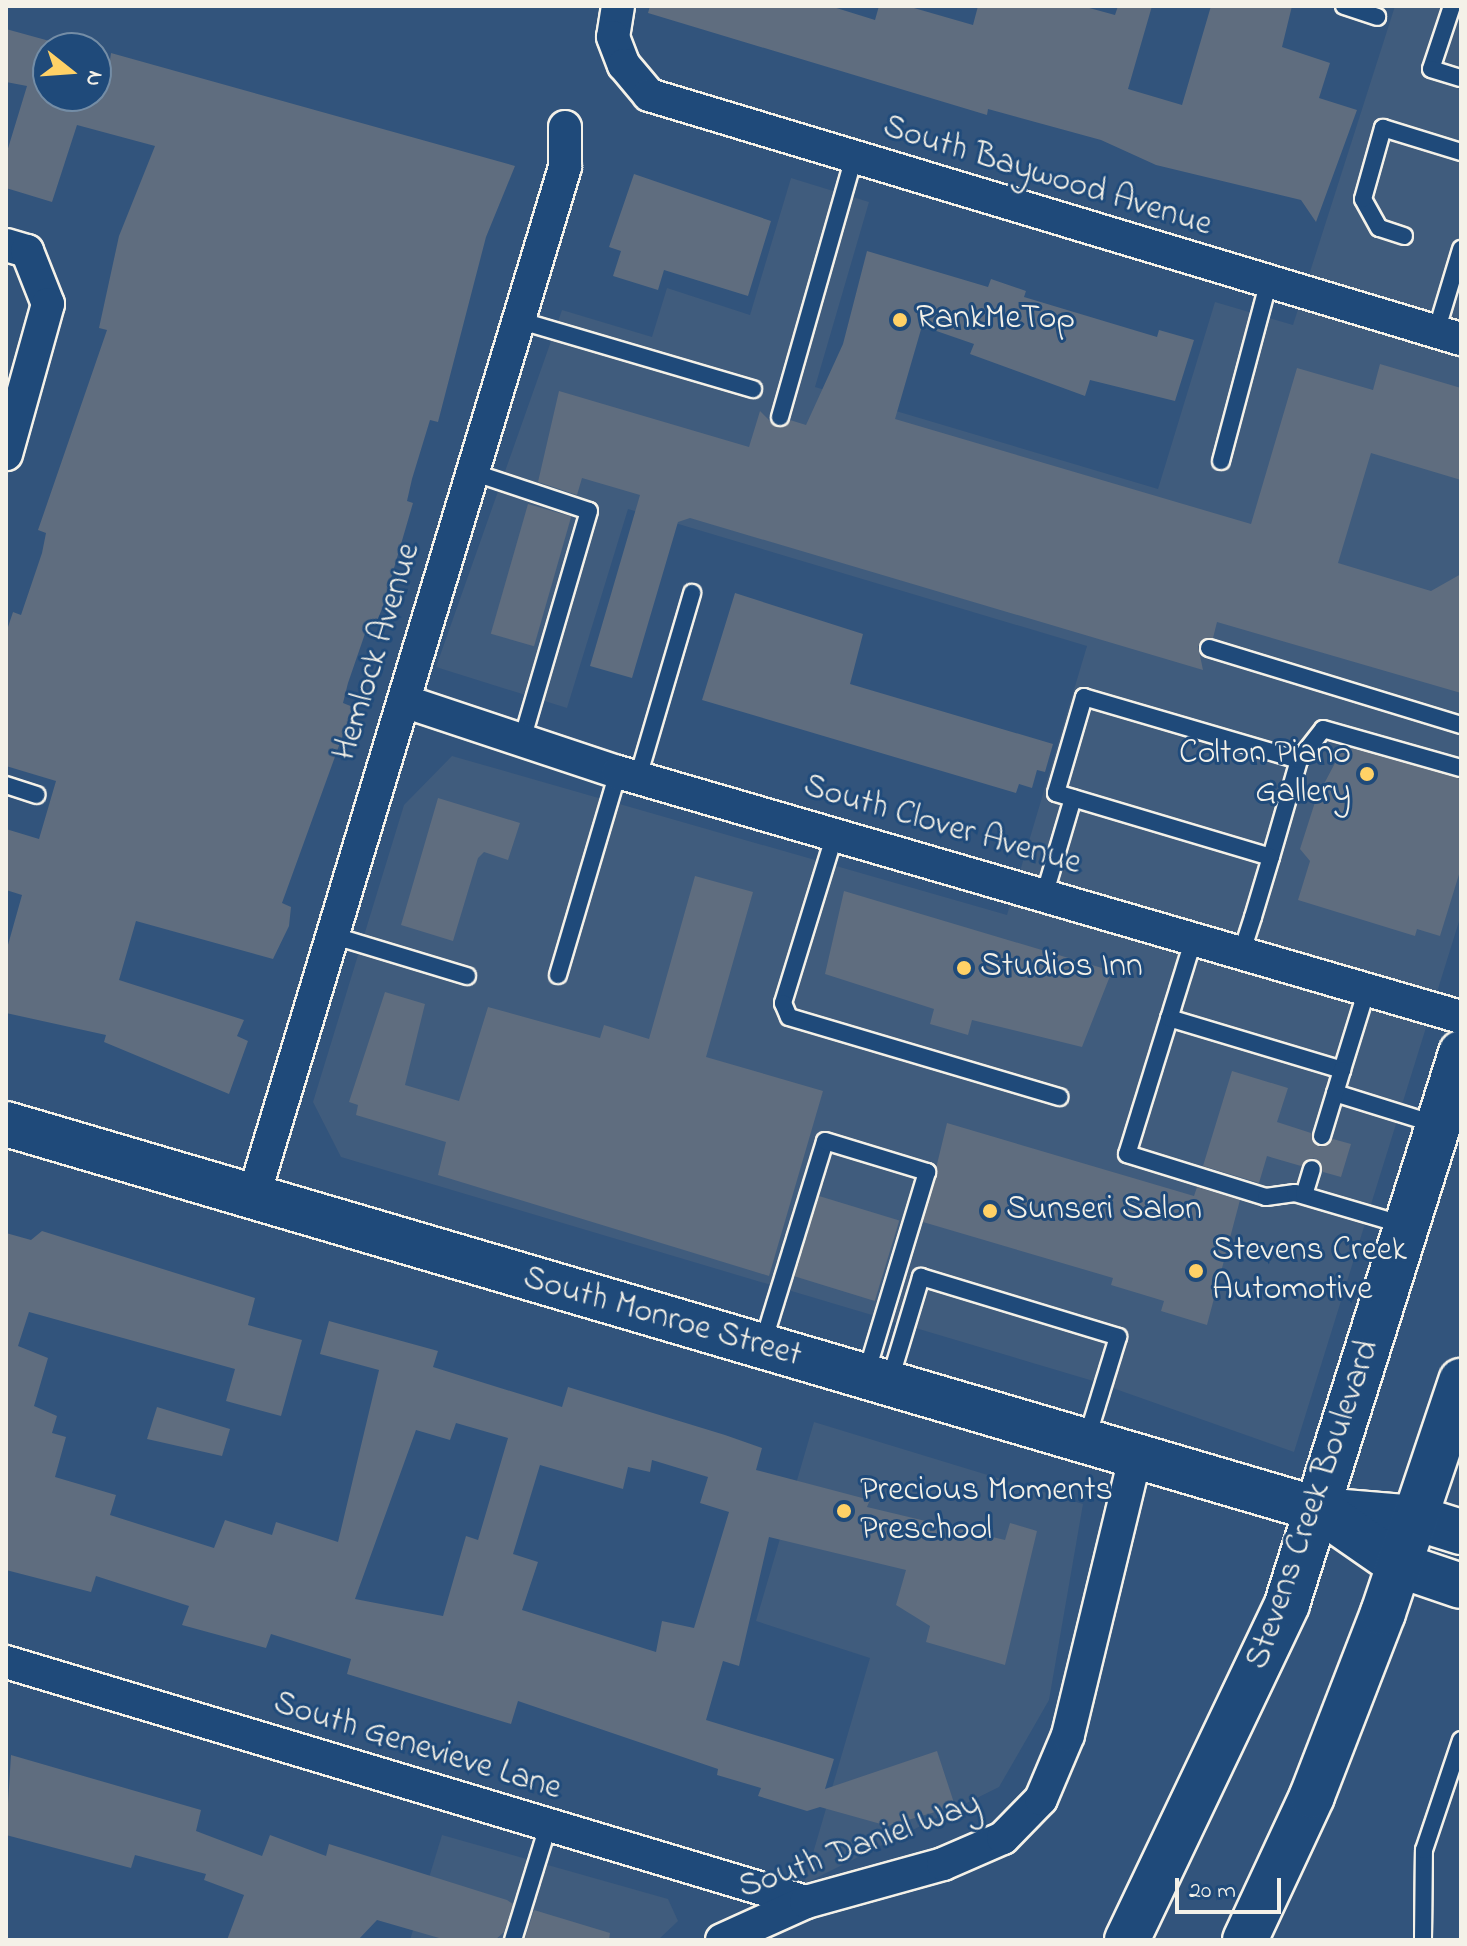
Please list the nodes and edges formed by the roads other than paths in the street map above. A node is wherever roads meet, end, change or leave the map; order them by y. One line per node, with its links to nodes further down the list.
1 (618, 6): 8 (street, South Baywood Avenue)
2 (1344, 6): 4 (lane)
3 (1452, 6): 5 (lane)
4 (1377, 17)
5 (1461, 78)
6 (565, 127): 13 (street, Hemlock Avenue)
7 (1461, 152): 9 (lane)
8 (854, 158): 12 (street, South Baywood Avenue); 16 (lane)
9 (1404, 236)
10 (6, 245): 17 (street)
11 (1461, 249): 14 (lane)
12 (1268, 284): 14 (street, South Baywood Avenue); 18 (lane)
13 (518, 320): 15 (lane); 19 (street, Hemlock Avenue)
14 (1448, 335)
15 (753, 389)
16 (780, 417)
17 (6, 454)
18 (1221, 461)
19 (472, 472): 22 (street, Hemlock Avenue); 24 (lane)
20 (692, 593): 27 (lane)
21 (1209, 648): 23 (lane)
22 (404, 701): 24 (street, South Clover Avenue); 34 (street, Hemlock Avenue)
23 (1461, 725)
24 (523, 736): 27 (street, South Clover Avenue)
25 (1299, 760): 26 (lane); 30 (lane); 32 (lane)
26 (1461, 768)
27 (628, 775): 31 (street, South Clover Avenue); 37 (lane)
28 (6, 785): 29 (lane)
29 (36, 795)
30 (1073, 798): 32 (lane); 33 (lane)
31 (835, 834): 33 (street, South Clover Avenue); 45 (lane)
32 (1271, 857): 36 (lane)
33 (1044, 896): 35 (street, South Clover Avenue)
34 (331, 935): 38 (lane); 51 (street, Hemlock Avenue)
35 (1194, 938): 36 (street, South Clover Avenue); 41 (lane)
36 (1242, 951): 39 (street, South Clover Avenue)
37 (558, 975)
38 (467, 976)
39 (1367, 989): 40 (street, South Clover Avenue); 43 (lane)
40 (1461, 1017)
41 (1169, 1018): 43 (lane); 50 (lane)
42 (1461, 1053): 47 (main road, Stevens Creek Boulevard)
43 (1342, 1070): 44 (lane)
44 (1335, 1093): 47 (lane); 48 (lane)
45 (1059, 1097)
46 (6, 1124): 51 (main road, South Monroe Street)
47 (1439, 1125): 52 (main road, Stevens Creek Boulevard)
48 (1322, 1136)
49 (1312, 1169): 50 (lane)
50 (1304, 1195): 52 (lane)
51 (253, 1198): 53 (main road, South Monroe Street)
52 (1407, 1226): 58 (main road, Stevens Creek Boulevard)
53 (761, 1348): 54 (main road, South Monroe Street); 54 (lane)
54 (877, 1381): 56 (main road, South Monroe Street); 56 (lane)
55 (1461, 1381): 59 (main road)
56 (1086, 1443): 57 (main road, South Monroe Street)
57 (1135, 1457): 58 (main road, South Monroe Street); 66 (street, South Daniel Way)
58 (1320, 1510): 59 (main road, South Monroe Street); 61 (main road, South Monroe Street); 69 (main road, Stevens Creek Boulevard)
59 (1416, 1518): 60 (main road, South Monroe Street); 61 (main road)
60 (1461, 1532)
61 (1399, 1565): 62 (main road, South Monroe Street); 70 (main road)
62 (1461, 1586)
63 (6, 1662): 65 (street, South Genevieve Lane)
64 (1461, 1740): 71 (lane)
65 (548, 1826): 66 (street, South Genevieve Lane); 67 (lane)
66 (806, 1902): 68 (street, South Daniel Way)
67 (513, 1940)
68 (722, 1940)
69 (1127, 1940)
70 (1245, 1940)
71 (1423, 1940)

